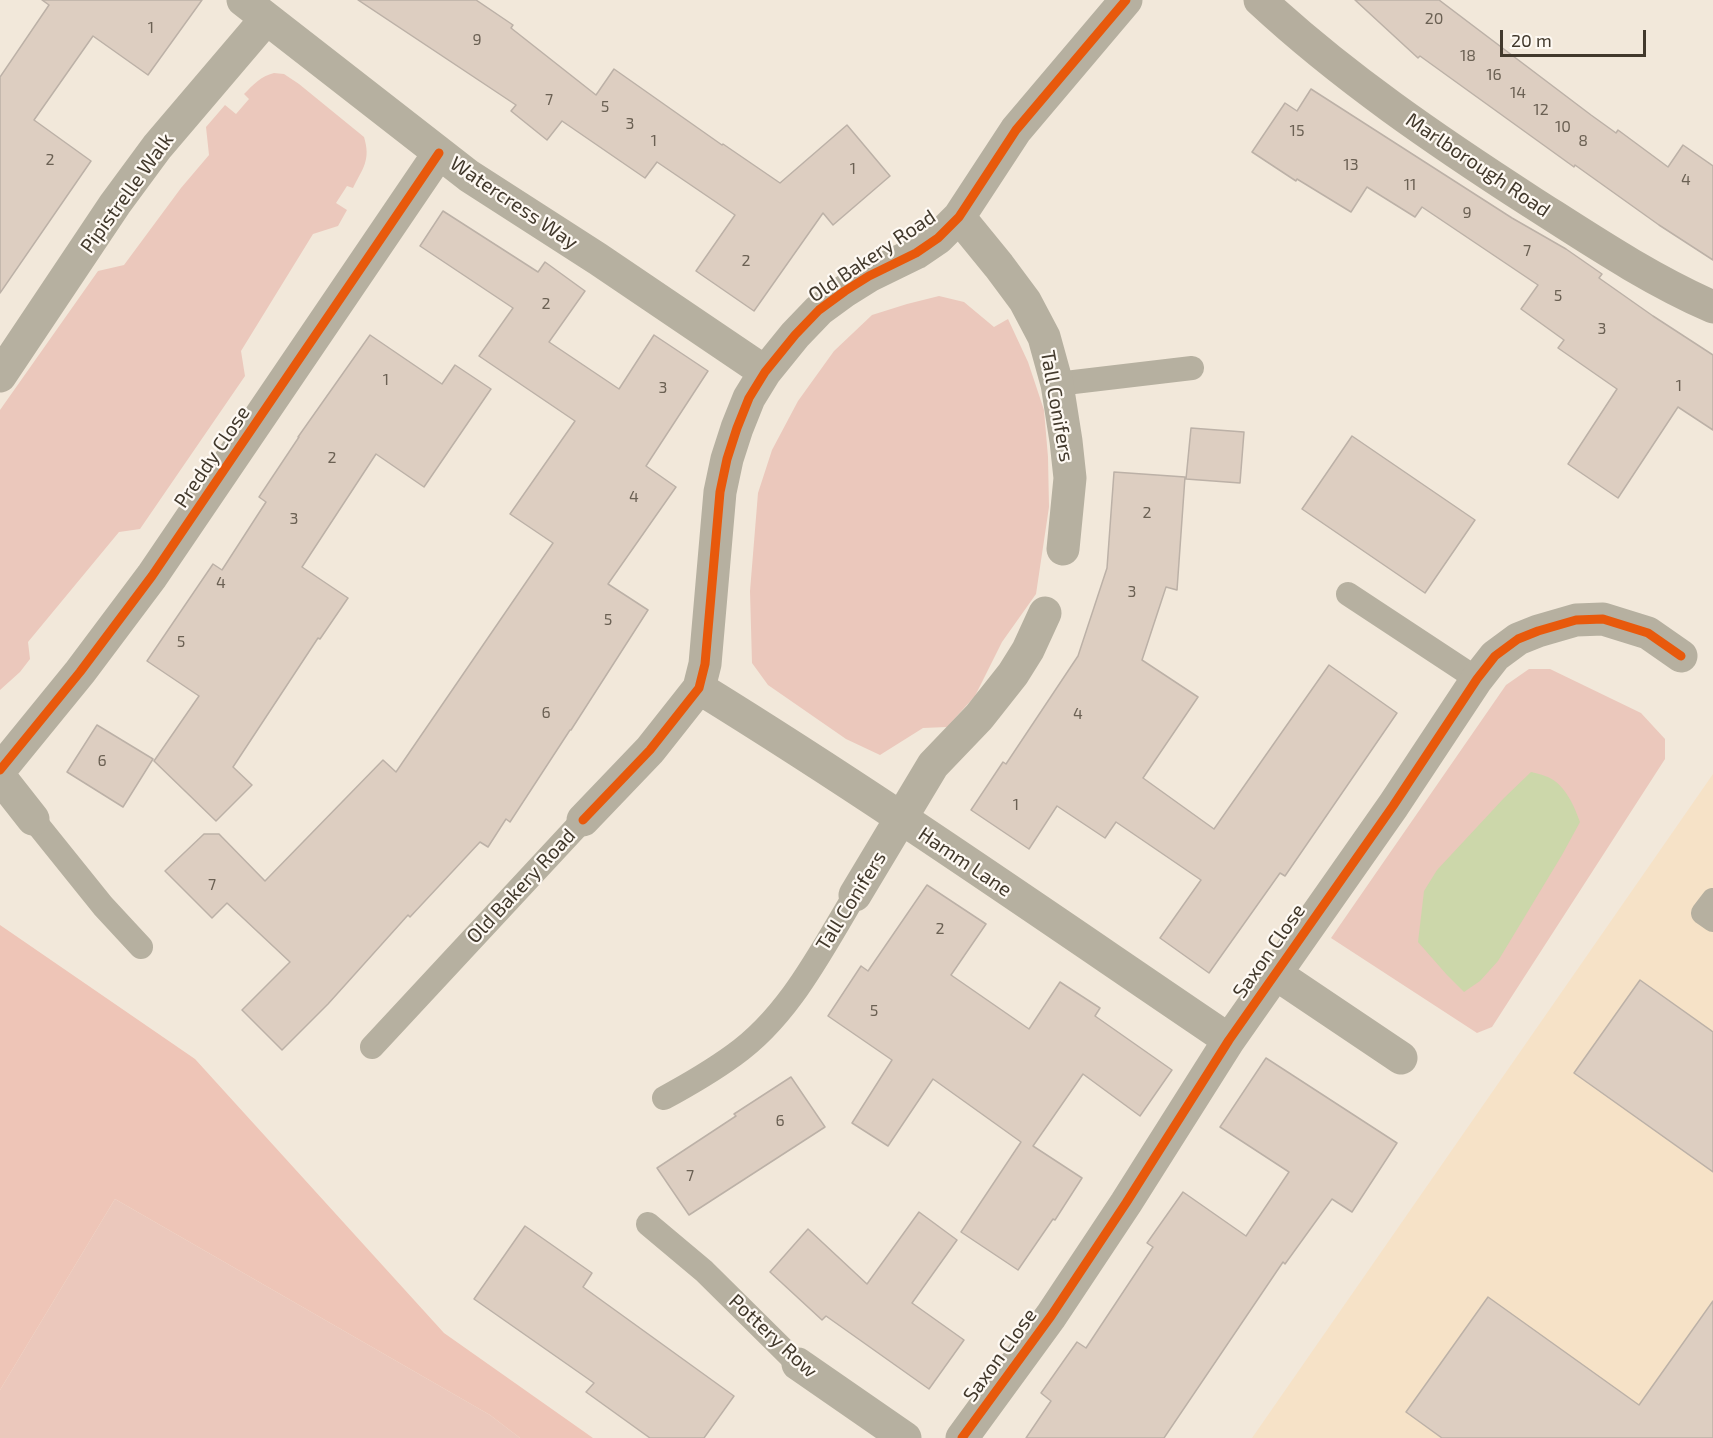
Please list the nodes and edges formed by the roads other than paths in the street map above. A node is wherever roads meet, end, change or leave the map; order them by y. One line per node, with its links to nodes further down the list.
1 (1126, 0): 5 (street, Old Bakery Road)
2 (1260, 0): 6 (main road, Marlborough Road)
3 (255, 10): 4 (street, Watercress Way); 9 (street, Pipistrelle Walk)
4 (439, 153): 8 (street, Watercress Way); 17 (street, Preddy Close)
5 (960, 217): 8 (street, Old Bakery Road); 10 (street, Tall Conifers)
6 (1713, 307)
7 (1192, 368): 10 (lane)
8 (765, 372): 16 (street, Old Bakery Road)
9 (0, 376)
10 (1057, 384): 11 (street, Tall Conifers)
11 (1064, 549)
12 (1348, 594): 15 (lane)
13 (1045, 614): 20 (street, Tall Conifers)
14 (1681, 656): 15 (street, Saxon Close)
15 (1477, 679): 26 (street, Saxon Close)
16 (699, 688): 20 (street, Hamm Lane); 21 (street, Old Bakery Road)
17 (0, 770)
18 (0, 777): 19 (street)
19 (33, 819): 25 (lane)
20 (902, 819): 22 (street, Tall Conifers); 27 (street, Hamm Lane)
21 (583, 820): 28 (lane, Old Bakery Road)
22 (855, 896): 30 (lane, Tall Conifers)
23 (1713, 900): 24 (lane)
24 (1713, 920)
25 (141, 947)
26 (1276, 974): 27 (street, Saxon Close); 29 (street, Saxon Close)
27 (1229, 1040): 34 (street, Saxon Close)
28 (372, 1047)
29 (1401, 1058)
30 (664, 1098)
31 (648, 1224): 32 (lane, Pottery Row)
32 (798, 1365): 33 (street, Pottery Row)
33 (905, 1438)
34 (962, 1438)

